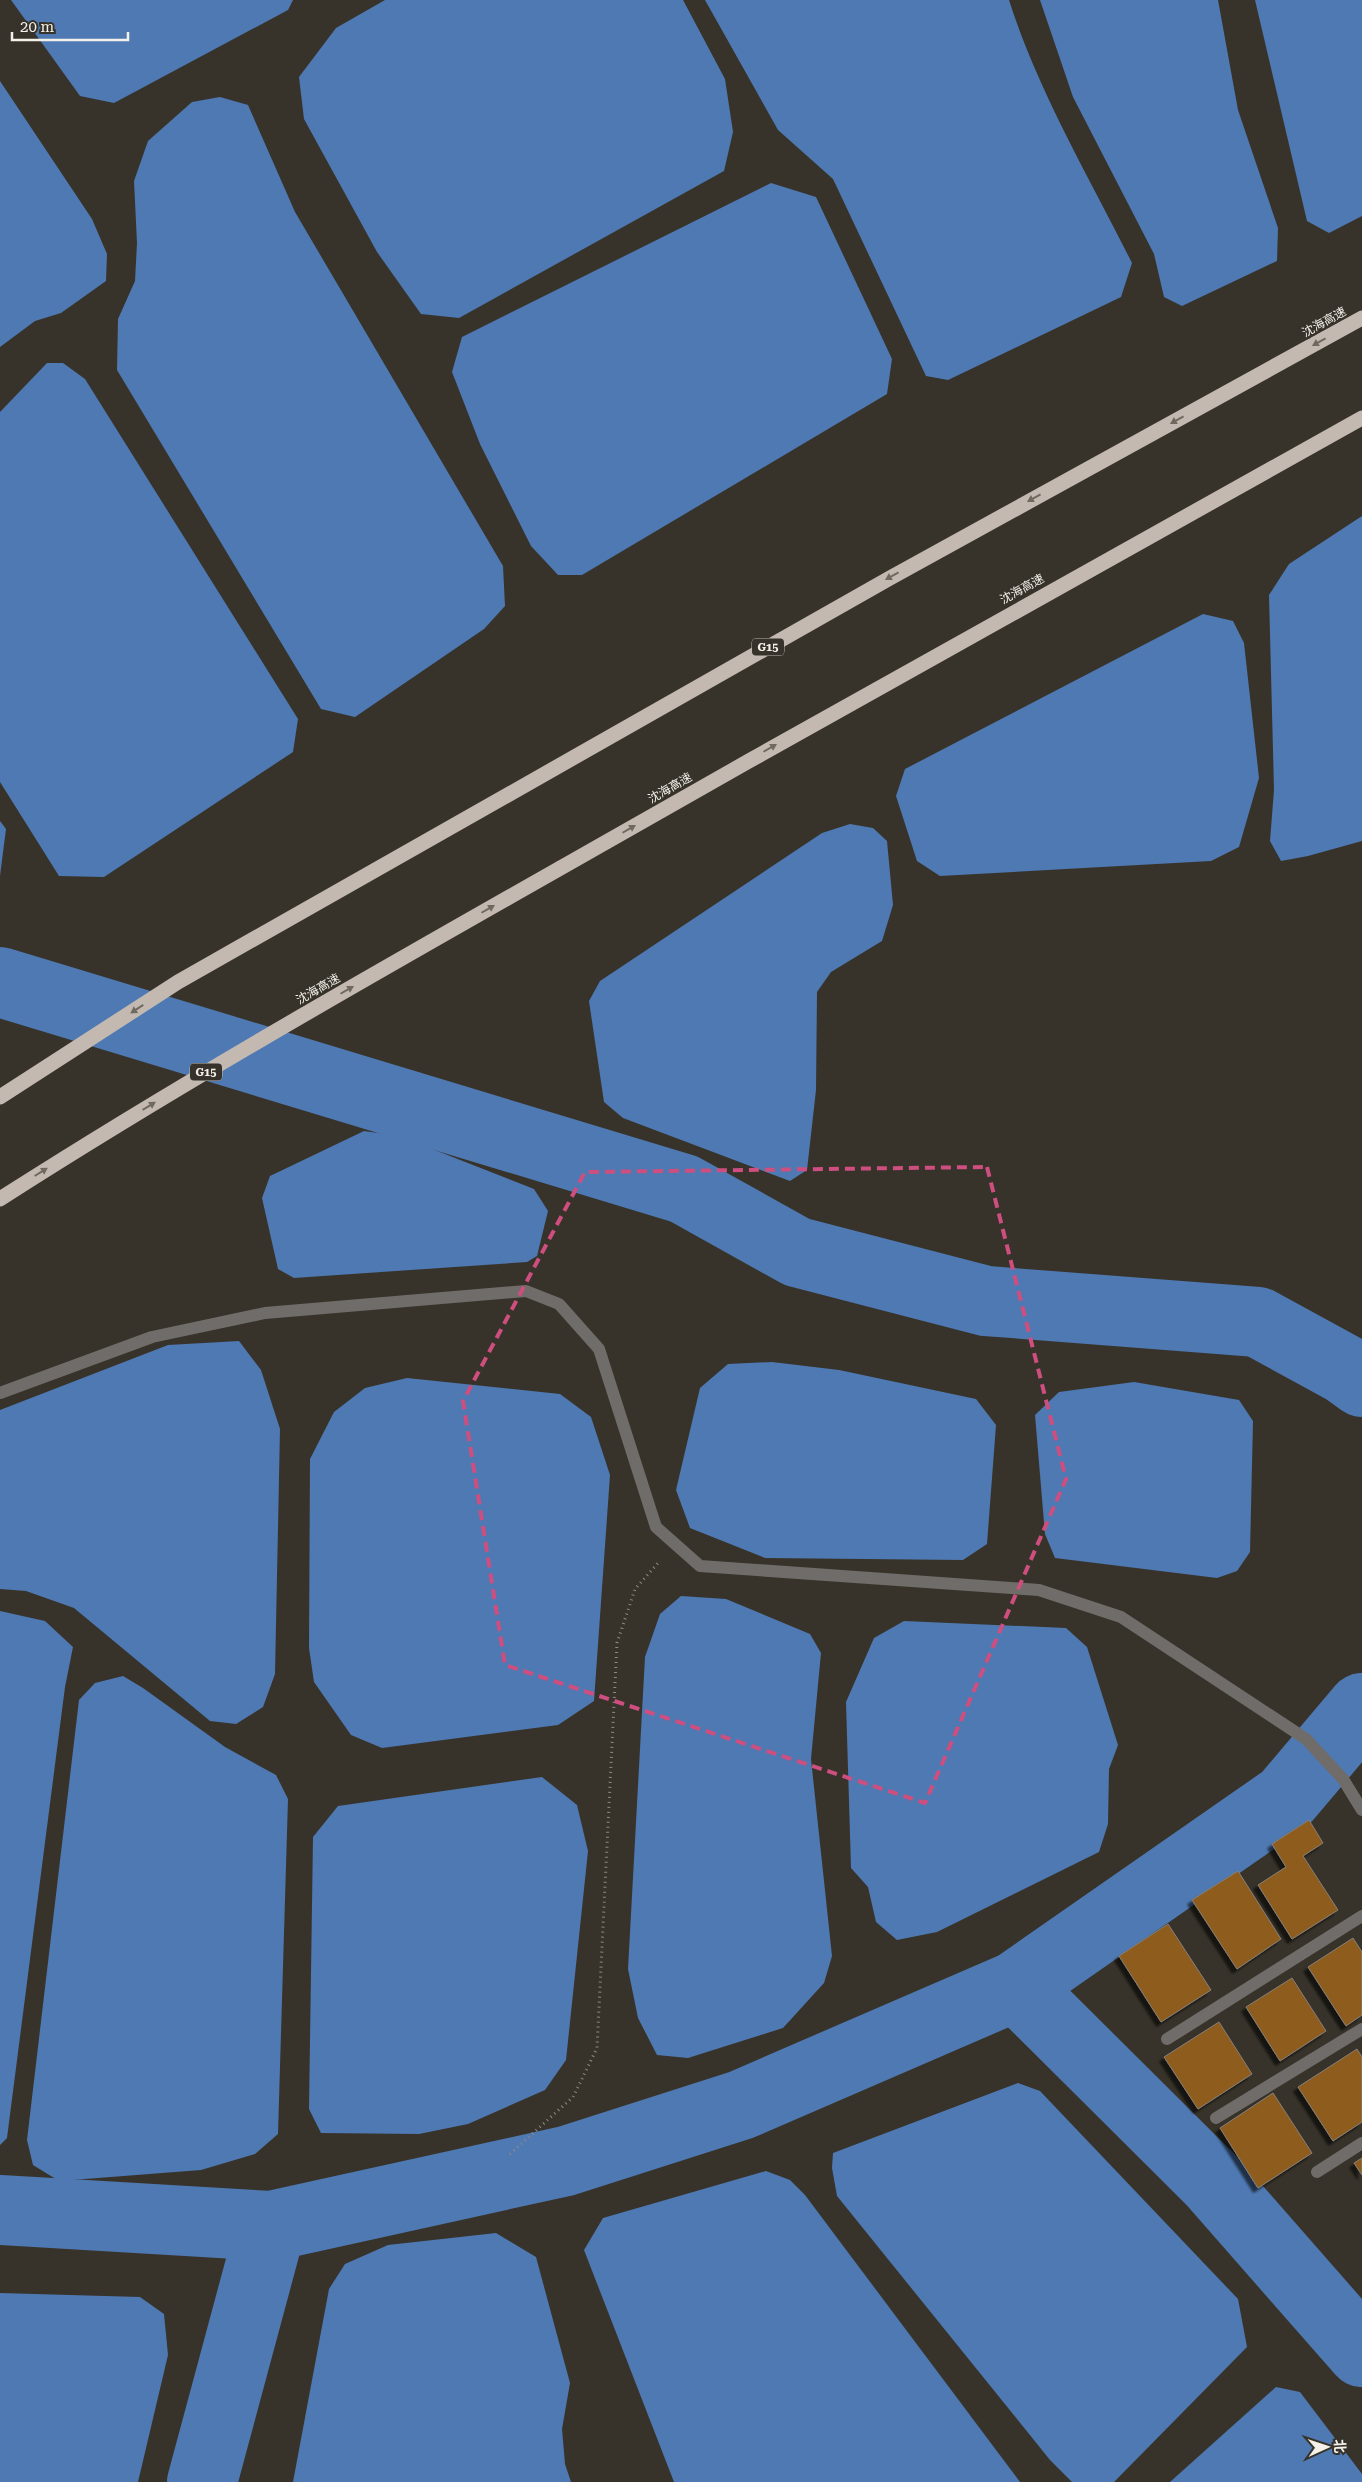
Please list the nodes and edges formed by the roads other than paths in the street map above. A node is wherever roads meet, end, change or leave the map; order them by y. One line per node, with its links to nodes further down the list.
1 (1362, 318): 3 (highway, 沈海高速 / G15, one-way to 3)
2 (1362, 418): 4 (highway, 沈海高速 / G15, one-way to 2)
3 (1, 1096)
4 (0, 1198)
5 (0, 1393): 6 (street)
6 (1362, 1810)
7 (1362, 1916): 9 (street)
8 (1362, 2029): 10 (street)
9 (1167, 2039)
10 (1216, 2118)
11 (1362, 2143): 12 (street)
12 (1317, 2172)

